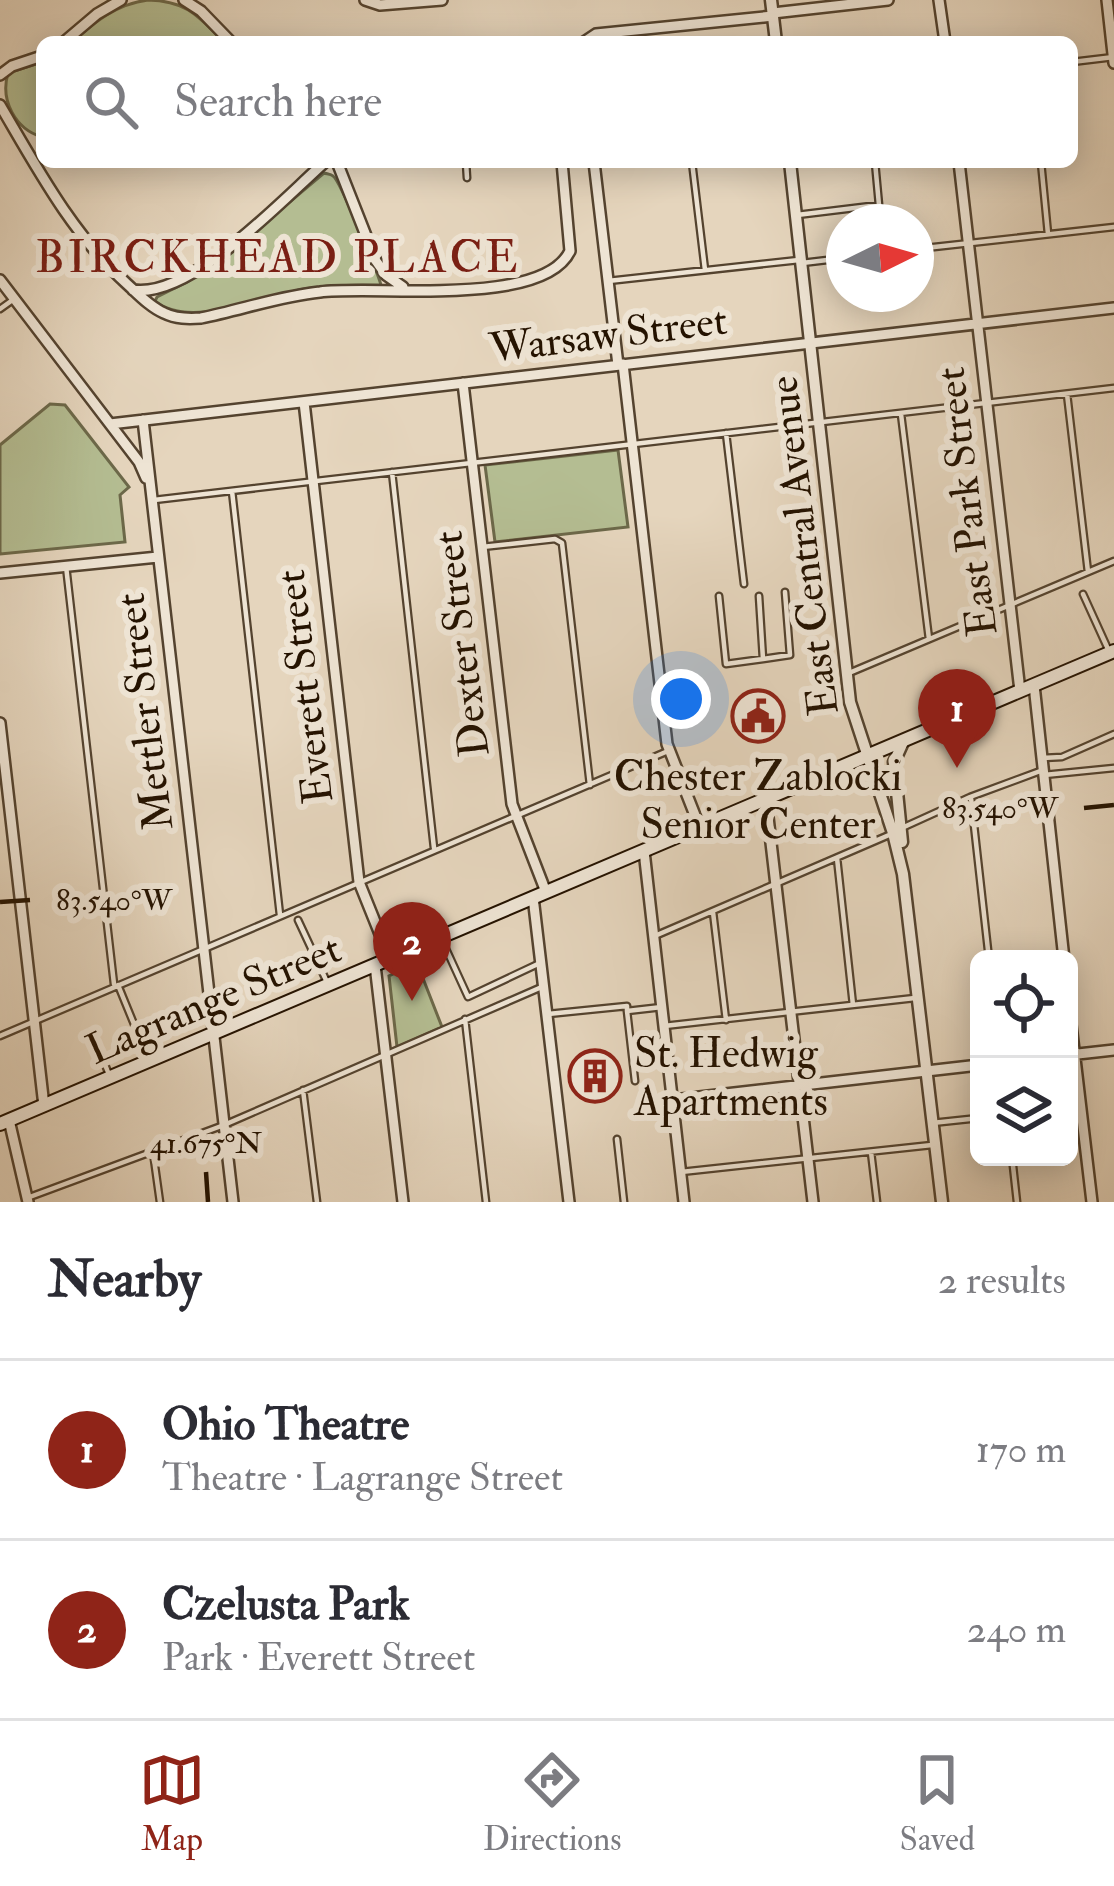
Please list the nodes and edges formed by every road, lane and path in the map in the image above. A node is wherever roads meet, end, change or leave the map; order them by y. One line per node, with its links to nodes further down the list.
1 (121, 0): 10 (street)
2 (184, 0): 11 (street)
3 (365, 0): 4 (street)
4 (441, 0)
5 (889, 0): 8 (street)
6 (939, 0): 13 (street)
7 (1107, 0): 16 (street)
8 (854, 2): 9 (street)
9 (772, 10): 12 (street)
10 (71, 36)
11 (225, 36)
12 (593, 36)
13 (944, 36)
14 (0, 57): 18 (street)
15 (36, 58): 18 (street)
16 (1114, 59): 17 (lane)
17 (1078, 62)
18 (10, 67): 19 (street)
19 (0, 75)
20 (0, 106): 22 (street)
21 (36, 148): 22 (street)
22 (27, 150): 23 (street)
23 (36, 165)
24 (38, 168): 46 (street)
25 (318, 168): 46 (street)
26 (340, 168): 47 (street)
27 (466, 168): 35 (lane)
28 (563, 168): 47 (street)
29 (595, 168): 45 (street)
30 (693, 168): 43 (lane)
31 (791, 168): 36 (street, East Central Avenue)
32 (875, 168): 36 (lane)
33 (960, 168): 39 (street, East Park Street)
34 (1042, 168): 38 (lane)
35 (467, 178)
36 (796, 215): 42 (street, East Central Avenue)
37 (1114, 226): 38 (lane)
38 (1048, 234): 39 (lane)
39 (969, 243): 40 (lane); 51 (street, East Park Street)
40 (934, 247)
41 (826, 259): 42 (lane)
42 (801, 261): 43 (lane); 52 (street, East Central Avenue)
43 (705, 270): 45 (lane)
44 (0, 280): 48 (street, Mettler Street)
45 (608, 281): 53 (street)
46 (134, 290): 47 (street)
47 (420, 291)
48 (14, 299): 50 (lane); 62 (street, Mettler Street)
49 (1114, 308): 51 (street, Warsaw Street)
50 (0, 309)
51 (978, 324): 52 (street, Warsaw Street); 58 (street, East Park Street)
52 (812, 343): 53 (street, Warsaw Street); 61 (street, East Central Avenue)
53 (620, 364): 54 (street, Warsaw Street); 64 (street)
54 (463, 383): 57 (street, Warsaw Street); 65 (street, Dexter Street)
55 (1114, 388): 56 (lane)
56 (1067, 394): 58 (lane); 74 (lane)
57 (304, 402): 60 (street, Warsaw Street); 67 (street, Everett Street)
58 (987, 404): 59 (lane); 81 (street, East Park Street)
59 (902, 414): 61 (lane); 82 (lane)
60 (143, 420): 62 (street, Warsaw Street); 69 (street, Mettler Street)
61 (820, 423): 63 (lane); 85 (street, East Central Avenue)
62 (110, 424): 69 (street, Mettler Street)
63 (726, 434): 64 (lane); 76 (lane)
64 (632, 444): 65 (lane); 90 (street)
65 (472, 463): 66 (lane); 70 (street, Dexter Street)
66 (392, 472): 67 (lane); 100 (lane)
67 (313, 481): 68 (lane); 103 (street, Everett Street)
68 (232, 491): 69 (lane); 107 (lane)
69 (152, 500): 71 (street, Mettler Street)
70 (482, 547): 94 (lane); 97 (street, Dexter Street)
71 (158, 557): 73 (street); 111 (street, Mettler Street)
72 (1114, 561): 74 (lane)
73 (66, 566): 75 (street); 118 (lane)
74 (1088, 572): 81 (lane)
75 (0, 573)
76 (744, 584)
77 (785, 592): 84 (lane)
78 (1083, 594): 83 (lane)
79 (719, 596): 84 (lane)
80 (759, 596): 84 (lane)
81 (1011, 607): 82 (lane); 86 (street, East Park Street)
82 (929, 639): 85 (lane)
83 (1112, 652): 86 (main road, Lagrange Street)
84 (764, 659)
85 (846, 674): 91 (street, East Central Avenue)
86 (1027, 688): 89 (main road, Lagrange Street); 92 (street, East Park Street)
87 (0, 723): 128 (street)
88 (1114, 734): 92 (lane)
89 (904, 740): 91 (main road, Lagrange Street); 99 (street)
90 (669, 751): 94 (lane); 98 (street)
91 (867, 757): 96 (main road, Lagrange Street); 99 (street, East Central Avenue)
92 (1043, 768): 93 (lane); 95 (lane); 113 (street, East Park Street)
93 (1114, 768)
94 (590, 785): 97 (lane)
95 (970, 797): 99 (lane); 112 (lane)
96 (766, 800): 98 (main road, Lagrange Street); 104 (street)
97 (515, 817): 100 (lane); 105 (street, Dexter Street)
98 (700, 828): 101 (main road, Lagrange Street)
99 (897, 831): 102 (lane); 120 (street, East Central Avenue)
100 (434, 850): 103 (lane)
101 (644, 851): 105 (main road, Lagrange Street); 109 (street)
102 (837, 859): 104 (lane); 121 (lane)
103 (358, 882): 107 (lane); 114 (street, Everett Street)
104 (776, 885): 106 (lane); 124 (street)
105 (539, 894): 110 (main road, Lagrange Street); 115 (street, Dexter Street)
106 (713, 912): 109 (lane); 127 (lane)
107 (280, 916): 111 (lane)
108 (298, 920): 117 (lane)
109 (653, 936): 122 (street)
110 (440, 938): 114 (main road, Lagrange Street); 115 (lane)
111 (203, 949): 118 (lane); 130 (street, Mettler Street)
112 (988, 950)
113 (1063, 950)
114 (390, 959): 116 (main road, Lagrange Street)
115 (541, 963): 119 (street, Dexter Street)
116 (375, 965): 117 (main road, Lagrange Street); 134 (street)
117 (328, 985): 130 (main road, Lagrange Street)
118 (116, 986): 128 (lane); 137 (lane)
119 (544, 986): 125 (street, Dexter Street); 126 (lane)
120 (918, 998): 121 (lane); 139 (street, East Central Avenue)
121 (853, 1005): 124 (lane)
122 (662, 1007): 123 (lane); 129 (street)
123 (627, 1011): 125 (lane); 141 (lane)
124 (791, 1012): 127 (lane); 142 (street)
125 (547, 1014): 163 (street, Dexter Street)
126 (465, 1019): 134 (lane); 162 (lane)
127 (726, 1020): 129 (lane)
128 (34, 1021): 131 (lane); 145 (street)
129 (664, 1026): 144 (street)
130 (214, 1034): 137 (main road, Lagrange Street); 149 (street, Mettler Street)
131 (0, 1036)
132 (94, 1038): 140 (lane)
133 (1114, 1050): 135 (street)
134 (386, 1054): 143 (lane); 161 (street)
135 (1078, 1054)
136 (1072, 1058): 170 (street)
137 (150, 1061): 140 (main road, Lagrange Street)
138 (970, 1067): 139 (street)
139 (926, 1071): 142 (street); 148 (street, East Central Avenue)
140 (111, 1078): 145 (main road, Lagrange Street)
141 (635, 1081)
142 (799, 1086): 144 (street); 154 (street)
143 (303, 1090): 149 (lane); 160 (lane)
144 (673, 1100): 156 (street)
145 (44, 1106): 147 (main road, Lagrange Street)
146 (970, 1119): 148 (lane)
147 (4, 1122): 157 (street)
148 (932, 1123): 151 (street, East Central Avenue)
149 (224, 1125): 152 (lane); 159 (street, Mettler Street)
150 (617, 1138): 164 (lane)
151 (935, 1145): 153 (lane); 168 (street, East Central Avenue)
152 (153, 1152): 157 (lane); 158 (lane)
153 (871, 1152): 154 (lane); 167 (lane)
154 (808, 1159): 156 (lane); 166 (street)
155 (1013, 1166): 169 (lane)
156 (681, 1172): 165 (street)
157 (27, 1201)
158 (160, 1202)
159 (233, 1202)
160 (317, 1202)
161 (403, 1202)
162 (486, 1202)
163 (569, 1202)
164 (625, 1202)
165 (685, 1202)
166 (813, 1202)
167 (877, 1202)
168 (942, 1202)
169 (1017, 1202)
170 (1092, 1202)

